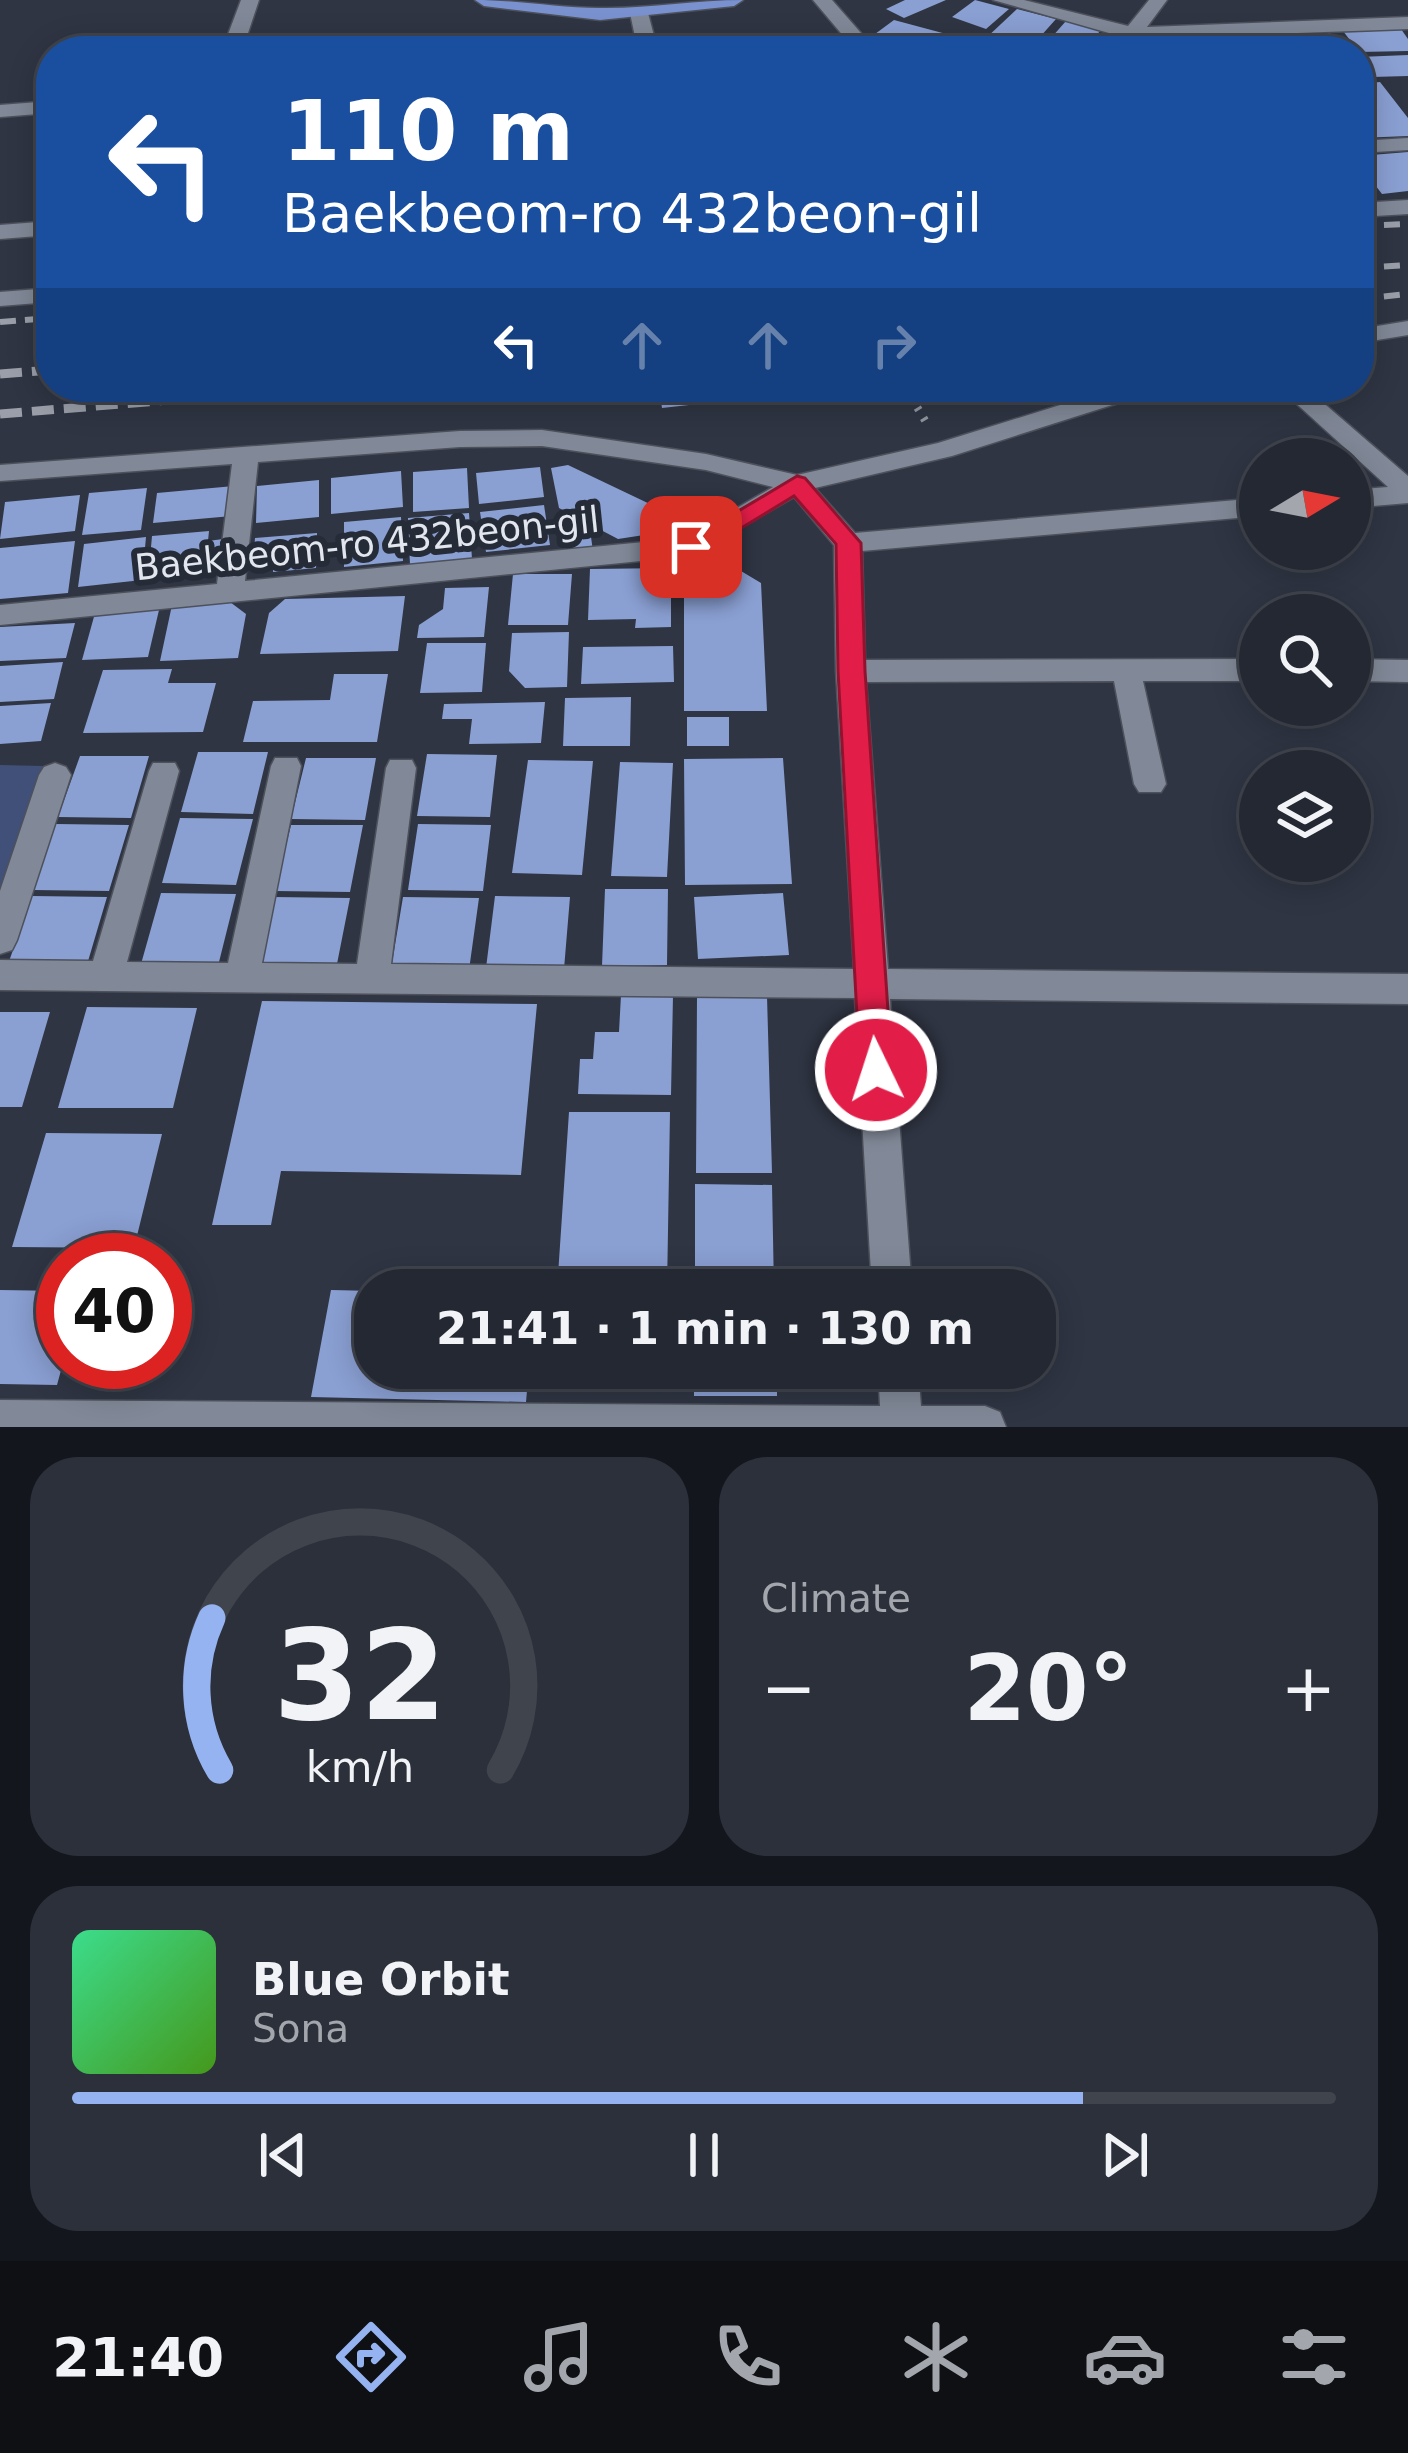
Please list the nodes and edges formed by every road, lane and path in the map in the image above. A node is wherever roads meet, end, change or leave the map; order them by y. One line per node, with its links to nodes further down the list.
1 (250, 0): 12 (street)
2 (484, 0): 9 (main road)
3 (734, 0): 9 (main road)
4 (822, 0): 14 (street)
5 (1003, 0): 11 (street)
6 (1158, 0): 11 (street)
7 (1400, 0): 8 (street)
8 (1408, 9)
9 (639, 13): 13 (street)
10 (1408, 23): 11 (street)
11 (1133, 33): 15 (street)
12 (237, 36)
13 (644, 36)
14 (853, 36)
15 (1128, 36)
16 (36, 108): 17 (street)
17 (0, 111)
18 (1408, 144): 19 (street)
19 (1374, 146)
20 (1408, 206): 21 (street)
21 (1374, 208)
22 (36, 229): 23 (street)
23 (0, 232)
24 (36, 297): 25 (street)
25 (0, 299)
26 (1408, 328): 27 (street)
27 (1374, 334)
28 (1096, 402): 32 (street)
29 (1307, 402): 33 (street)
30 (246, 456): 31 (street); 32 (street); 37 (street)
31 (0, 473)
32 (797, 484): 36 (street); 37 (street, Baekbeom-ro 432beon-gil)
33 (1408, 492): 34 (street)
34 (1371, 496)
35 (1239, 509): 36 (street)
36 (848, 543): 42 (street)
37 (230, 592): 38 (street, Baekbeom-ro 432beon-gil)
38 (0, 615)
39 (1126, 669): 40 (street); 42 (street); 48 (street)
40 (1239, 670)
41 (1371, 670): 43 (street)
42 (851, 671): 54 (street)
43 (1408, 671)
44 (286, 766): 52 (street)
45 (401, 768): 53 (street)
46 (164, 771): 51 (street)
47 (55, 775): 49 (street)
48 (1150, 784)
49 (0, 940)
50 (0, 974): 51 (street)
51 (106, 975): 52 (street)
52 (242, 976): 53 (street)
53 (371, 978): 54 (street)
54 (870, 982): 55 (street); 56 (street)
55 (1408, 989)
56 (890, 1269)
57 (899, 1389): 59 (street)
58 (0, 1421): 59 (street)
59 (902, 1427): 60 (street)
60 (985, 1427)

